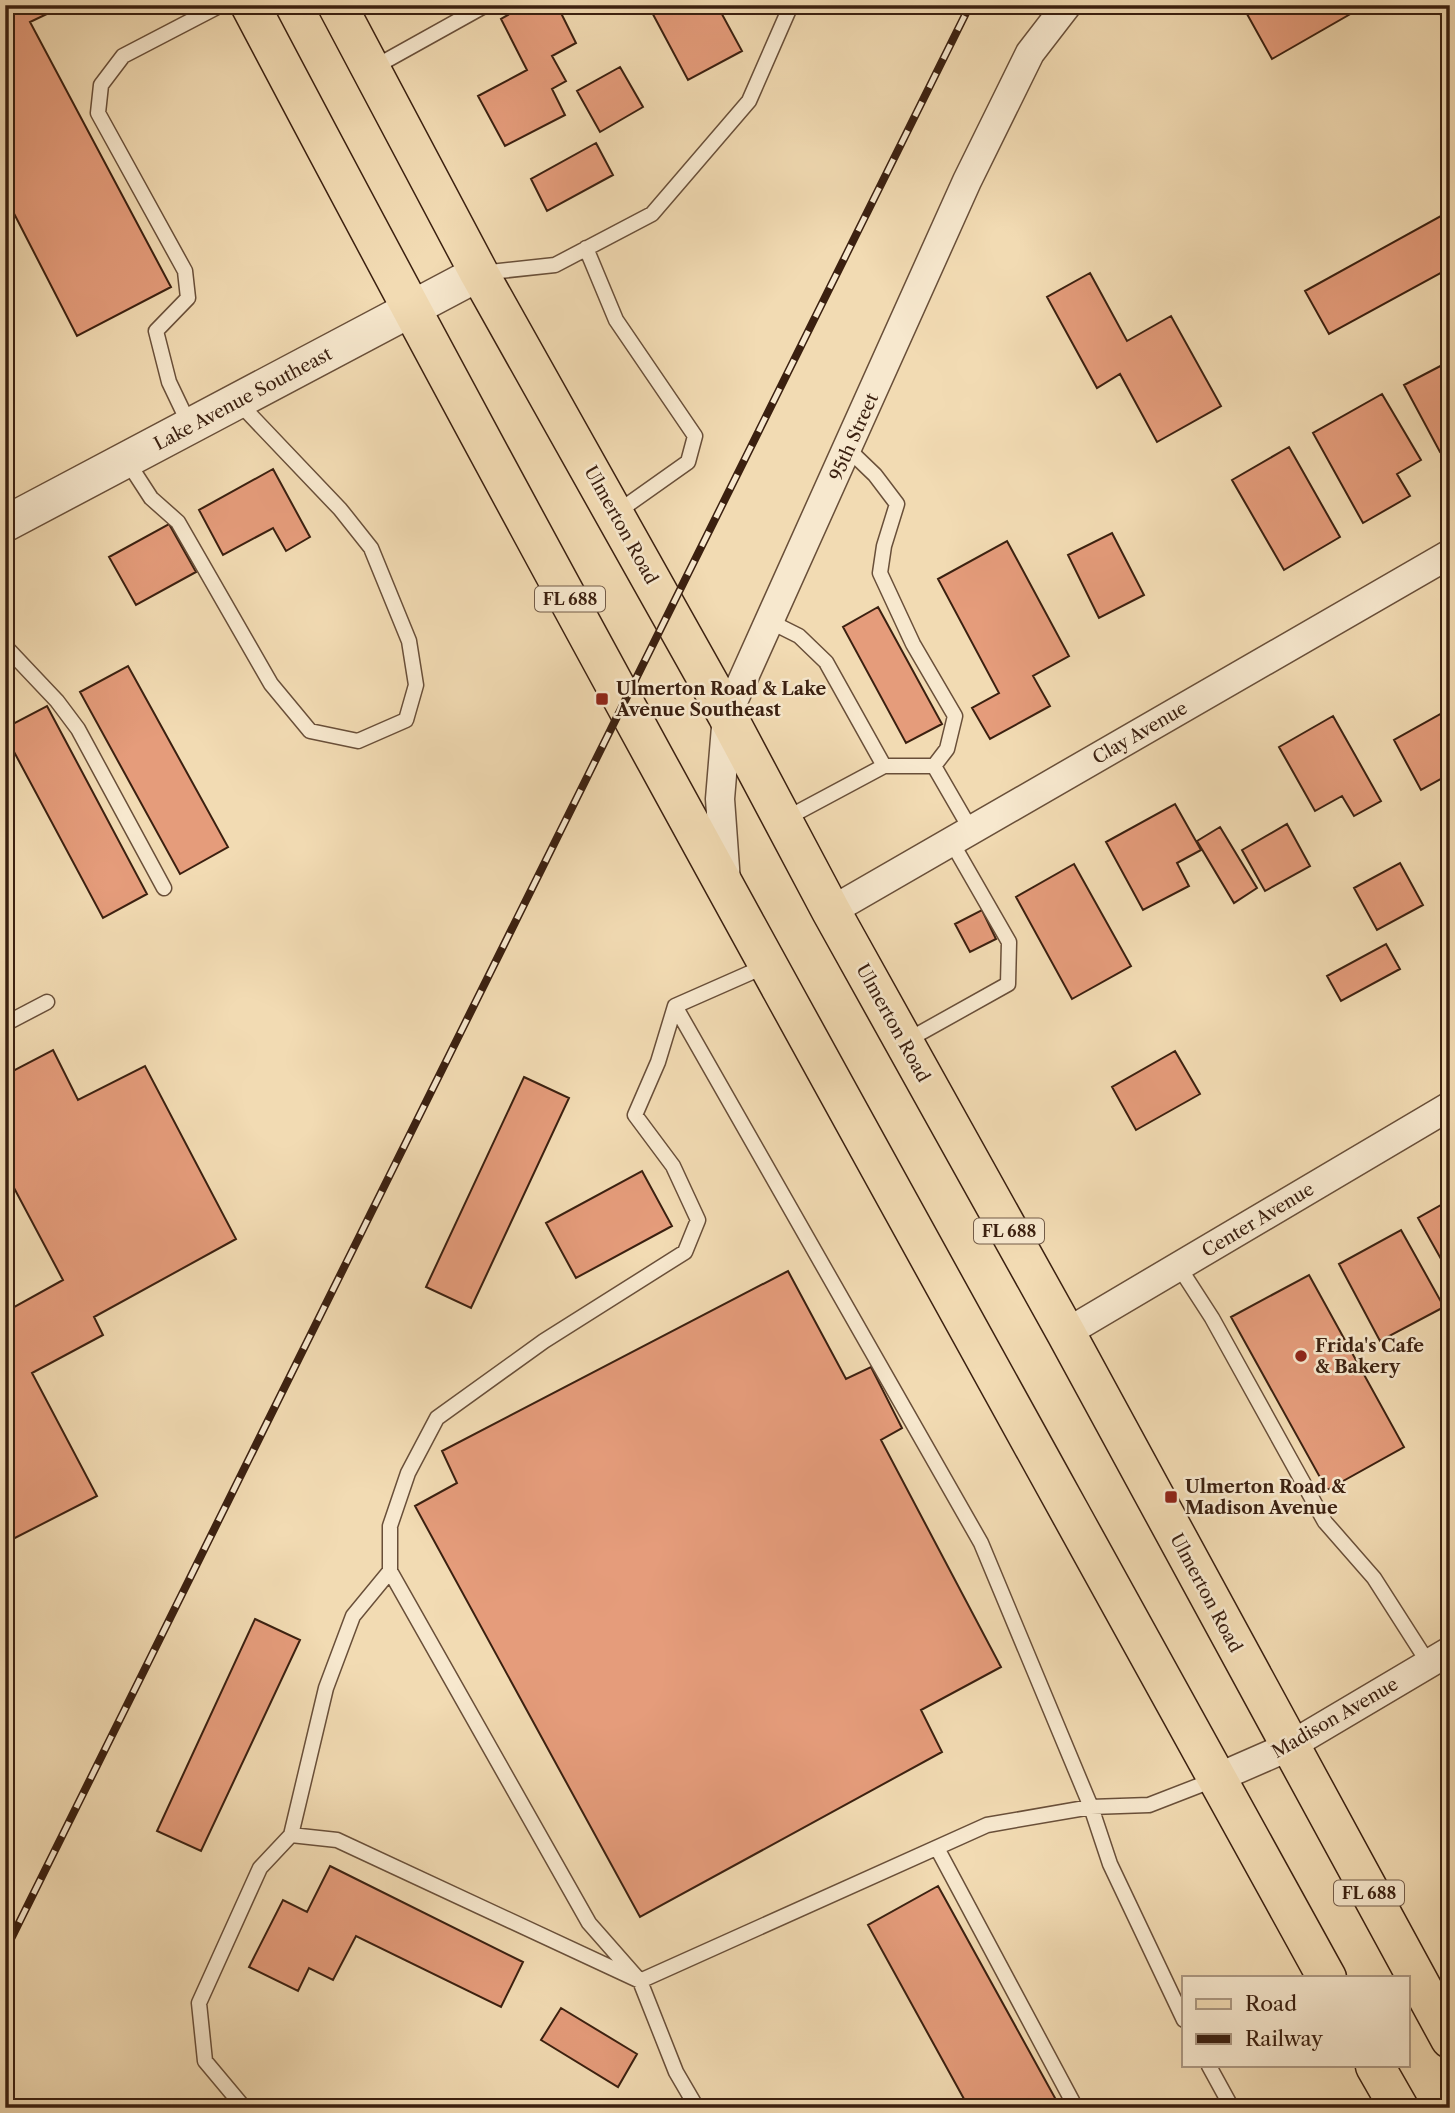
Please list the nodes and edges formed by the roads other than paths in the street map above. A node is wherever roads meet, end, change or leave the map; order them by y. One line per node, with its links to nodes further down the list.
1 (221, 5): 12 (lane)
2 (250, 5): 10 (main road, FL 688)
3 (337, 5): 7 (main road, Ulmerton Road / FL 688)
4 (486, 5): 7 (lane)
5 (791, 5): 8 (lane)
6 (1067, 5): 13 (street, 95th Street)
7 (371, 69): 9 (main road, Ulmerton Road / FL 688)
8 (586, 248): 9 (lane); 15 (lane)
9 (479, 273): 10 (street, Lake Avenue Southeast); 15 (main road, Ulmerton Road / FL 688)
10 (410, 308): 11 (street, Lake Avenue Southeast); 26 (main road, FL 688)
11 (239, 403): 12 (street, Lake Avenue Southeast); 14 (lane)
12 (191, 427): 14 (street, Lake Avenue Southeast)
13 (849, 450): 18 (street, 95th Street); 22 (lane)
14 (127, 461): 16 (street, Lake Avenue Southeast)
15 (615, 514): 20 (main road, Ulmerton Road / FL 688)
16 (5, 524)
17 (1450, 554): 24 (street, Clay Avenue)
18 (769, 621): 20 (street, 95th Street); 21 (lane)
19 (5, 646): 25 (lane)
20 (727, 715): 23 (main road, Ulmerton Road / FL 688); 26 (street, 95th Street)
21 (884, 766): 22 (lane); 23 (lane)
22 (934, 766): 24 (lane)
23 (784, 820): 27 (main road, Ulmerton Road / FL 688)
24 (961, 836): 27 (street, Clay Avenue); 32 (lane)
25 (164, 888)
26 (727, 892): 28 (main road, FL 688)
27 (831, 911): 32 (main road, Ulmerton Road / FL 688)
28 (769, 964): 30 (lane); 39 (main road, FL 688)
29 (47, 1002): 31 (lane)
30 (675, 1006): 36 (lane); 40 (lane)
31 (5, 1024)
32 (903, 1042): 35 (main road, Ulmerton Road / FL 688)
33 (1450, 1106): 34 (street, Center Avenue)
34 (1178, 1267): 35 (street, Center Avenue); 37 (lane)
35 (1066, 1333): 38 (main road, Ulmerton Road / FL 688)
36 (390, 1571): 41 (lane); 44 (lane)
37 (1440, 1658): 38 (street, Madison Avenue)
38 (1289, 1747): 39 (street, Madison Avenue); 46 (main road, Ulmerton Road / FL 688)
39 (1217, 1778): 40 (lane); 43 (main road, FL 688)
40 (1091, 1807): 42 (lane); 45 (lane)
41 (291, 1835): 44 (lane); 49 (lane)
42 (937, 1849): 44 (lane); 51 (lane)
43 (1326, 1976)
44 (640, 1981): 50 (lane)
45 (1182, 2016)
46 (1450, 2039)
47 (1210, 2068): 52 (lane)
48 (1377, 2068): 53 (main road)
49 (248, 2108)
50 (697, 2108)
51 (1076, 2108)
52 (1232, 2108)
53 (1399, 2108)

